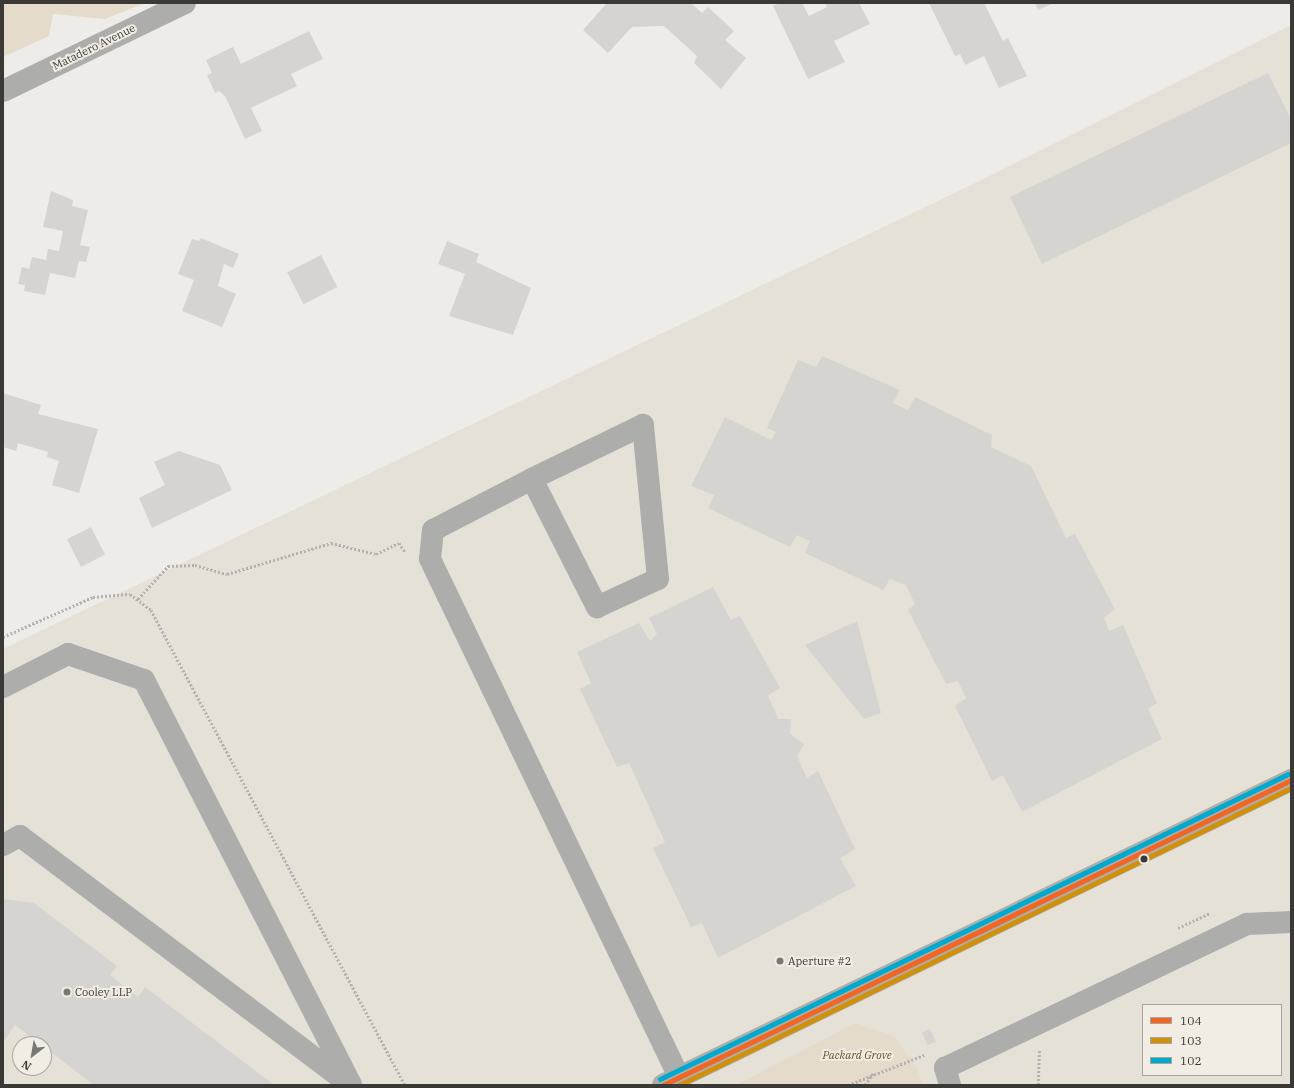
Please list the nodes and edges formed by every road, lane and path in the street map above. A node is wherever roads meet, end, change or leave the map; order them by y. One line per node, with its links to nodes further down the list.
1 (185, 3): 2 (street, Matadero Avenue)
2 (3, 91)
3 (532, 479): 3 (street); 14 (street)
4 (406, 554): 5 (path)
5 (138, 599): 6 (path); 16 (path)
6 (3, 637)
7 (3, 687): 15 (street)
8 (1291, 780): 14 (street)
9 (3, 845): 15 (street)
10 (1291, 922): 11 (street)
11 (1040, 1024): 19 (street); 20 (path)
12 (906, 1060): 13 (path)
13 (873, 1072): 17 (path); 18 (path)
14 (671, 1081)
15 (350, 1085)
16 (405, 1085)
17 (848, 1085)
18 (865, 1085)
19 (950, 1085)
20 (1038, 1085)

